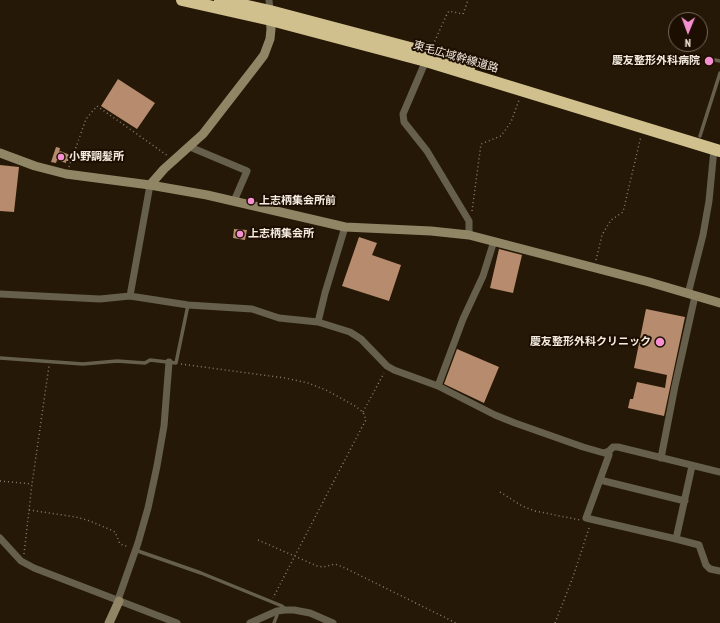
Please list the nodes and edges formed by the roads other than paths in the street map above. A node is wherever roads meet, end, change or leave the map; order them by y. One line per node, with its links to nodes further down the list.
1 (182, 0): 3 (highway, 東毛広域幹線道路)
2 (220, 0): 3 (highway, 東毛広域幹線道路)
3 (270, 10): 4 (highway, 東毛広域幹線道路); 9 (street)
4 (428, 57): 8 (highway, 東毛広域幹線道路); 10 (highway, 東毛広域幹線道路); 15 (street)
5 (715, 60): 6 (lane)
6 (720, 61)
7 (720, 73): 8 (lane)
8 (700, 136): 10 (highway, 東毛広域幹線道路)
9 (190, 147): 12 (street); 13 (street)
10 (718, 147): 18 (street)
11 (0, 153): 12 (street)
12 (150, 185): 13 (street); 19 (street)
13 (234, 201): 14 (street)
14 (345, 227): 15 (street); 22 (street)
15 (469, 235): 16 (street)
16 (494, 241): 18 (street); 25 (street)
17 (0, 294): 19 (street)
18 (692, 295): 20 (street); 27 (street)
19 (130, 296): 21 (street)
20 (720, 303)
21 (188, 305): 22 (street); 24 (lane)
22 (318, 322): 25 (street)
23 (0, 358): 24 (lane)
24 (172, 363): 34 (street)
25 (438, 386): 26 (street)
26 (609, 451): 27 (street); 30 (street)
27 (661, 458): 28 (street)
28 (692, 466): 29 (street); 31 (street)
29 (720, 472)
30 (600, 480): 31 (street); 32 (street)
31 (684, 501): 32 (street)
32 (676, 538): 35 (street)
33 (1, 541): 36 (street)
34 (135, 550): 36 (street); 37 (lane)
35 (720, 571)
36 (119, 601): 39 (street); 40 (street)
37 (285, 610): 38 (street); 43 (street)
38 (277, 612): 41 (street); 42 (lane)
39 (109, 623)
40 (177, 623)
41 (250, 623)
42 (274, 623)
43 (334, 623)

